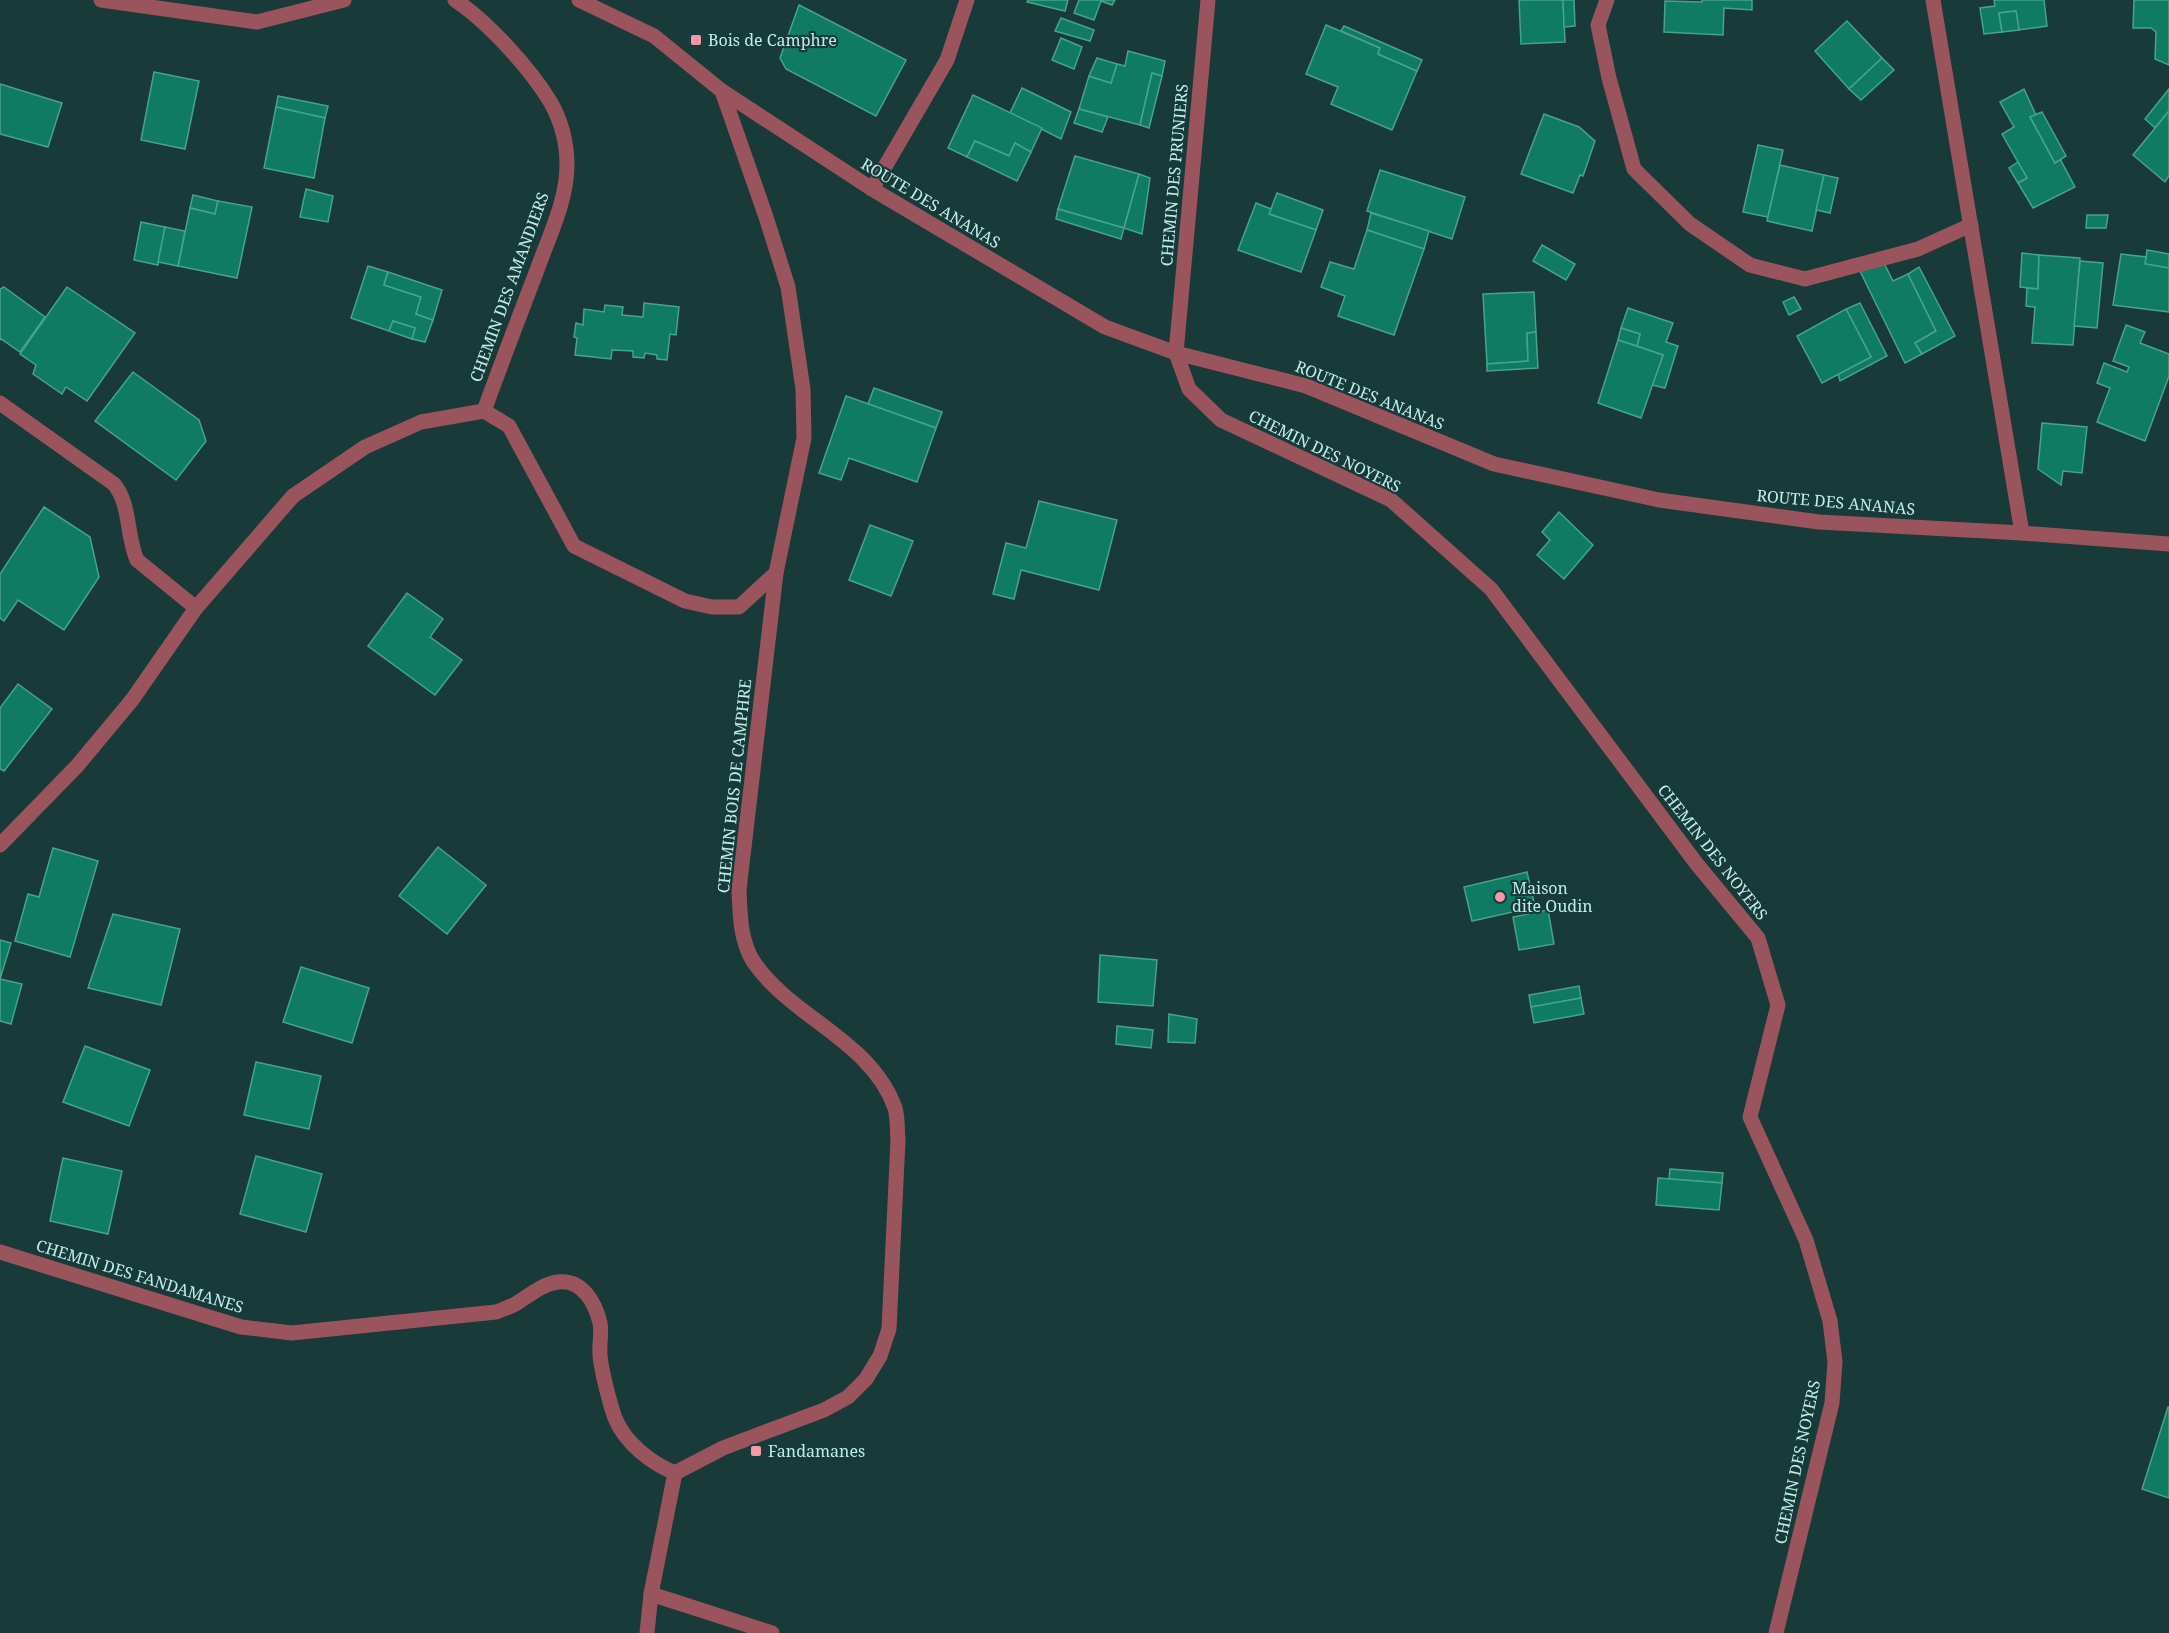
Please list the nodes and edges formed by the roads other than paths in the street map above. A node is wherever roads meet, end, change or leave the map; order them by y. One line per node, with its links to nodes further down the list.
1 (101, 0): 2 (street)
2 (344, 0)
3 (455, 0): 14 (street, CHEMIN DES AMANDIERS)
4 (579, 0): 9 (street, ROUTE DES ANANAS)
5 (967, 0): 10 (street)
6 (1208, 0): 12 (street, CHEMIN DES PRUNIERS)
7 (1606, 0): 11 (street)
8 (1933, 0): 11 (street)
9 (722, 91): 10 (street, ROUTE DES ANANAS); 17 (street, CHEMIN BOIS DE CAMPHRE)
10 (872, 189): 12 (street, ROUTE DES ANANAS)
11 (1971, 225): 15 (street)
12 (1176, 353): 15 (street, ROUTE DES ANANAS); 25 (street, CHEMIN DES NOYERS)
13 (0, 403): 18 (street)
14 (484, 411): 17 (street); 18 (street)
15 (2022, 533): 16 (street, ROUTE DES ANANAS)
16 (2169, 544)
17 (776, 573): 21 (street, CHEMIN BOIS DE CAMPHRE)
18 (196, 608): 19 (street)
19 (0, 845)
20 (0, 1252): 21 (street, CHEMIN DES FANDAMANES)
21 (675, 1473): 22 (street)
22 (651, 1594): 23 (street); 24 (street)
23 (647, 1633)
24 (772, 1633)
25 (1776, 1633)

